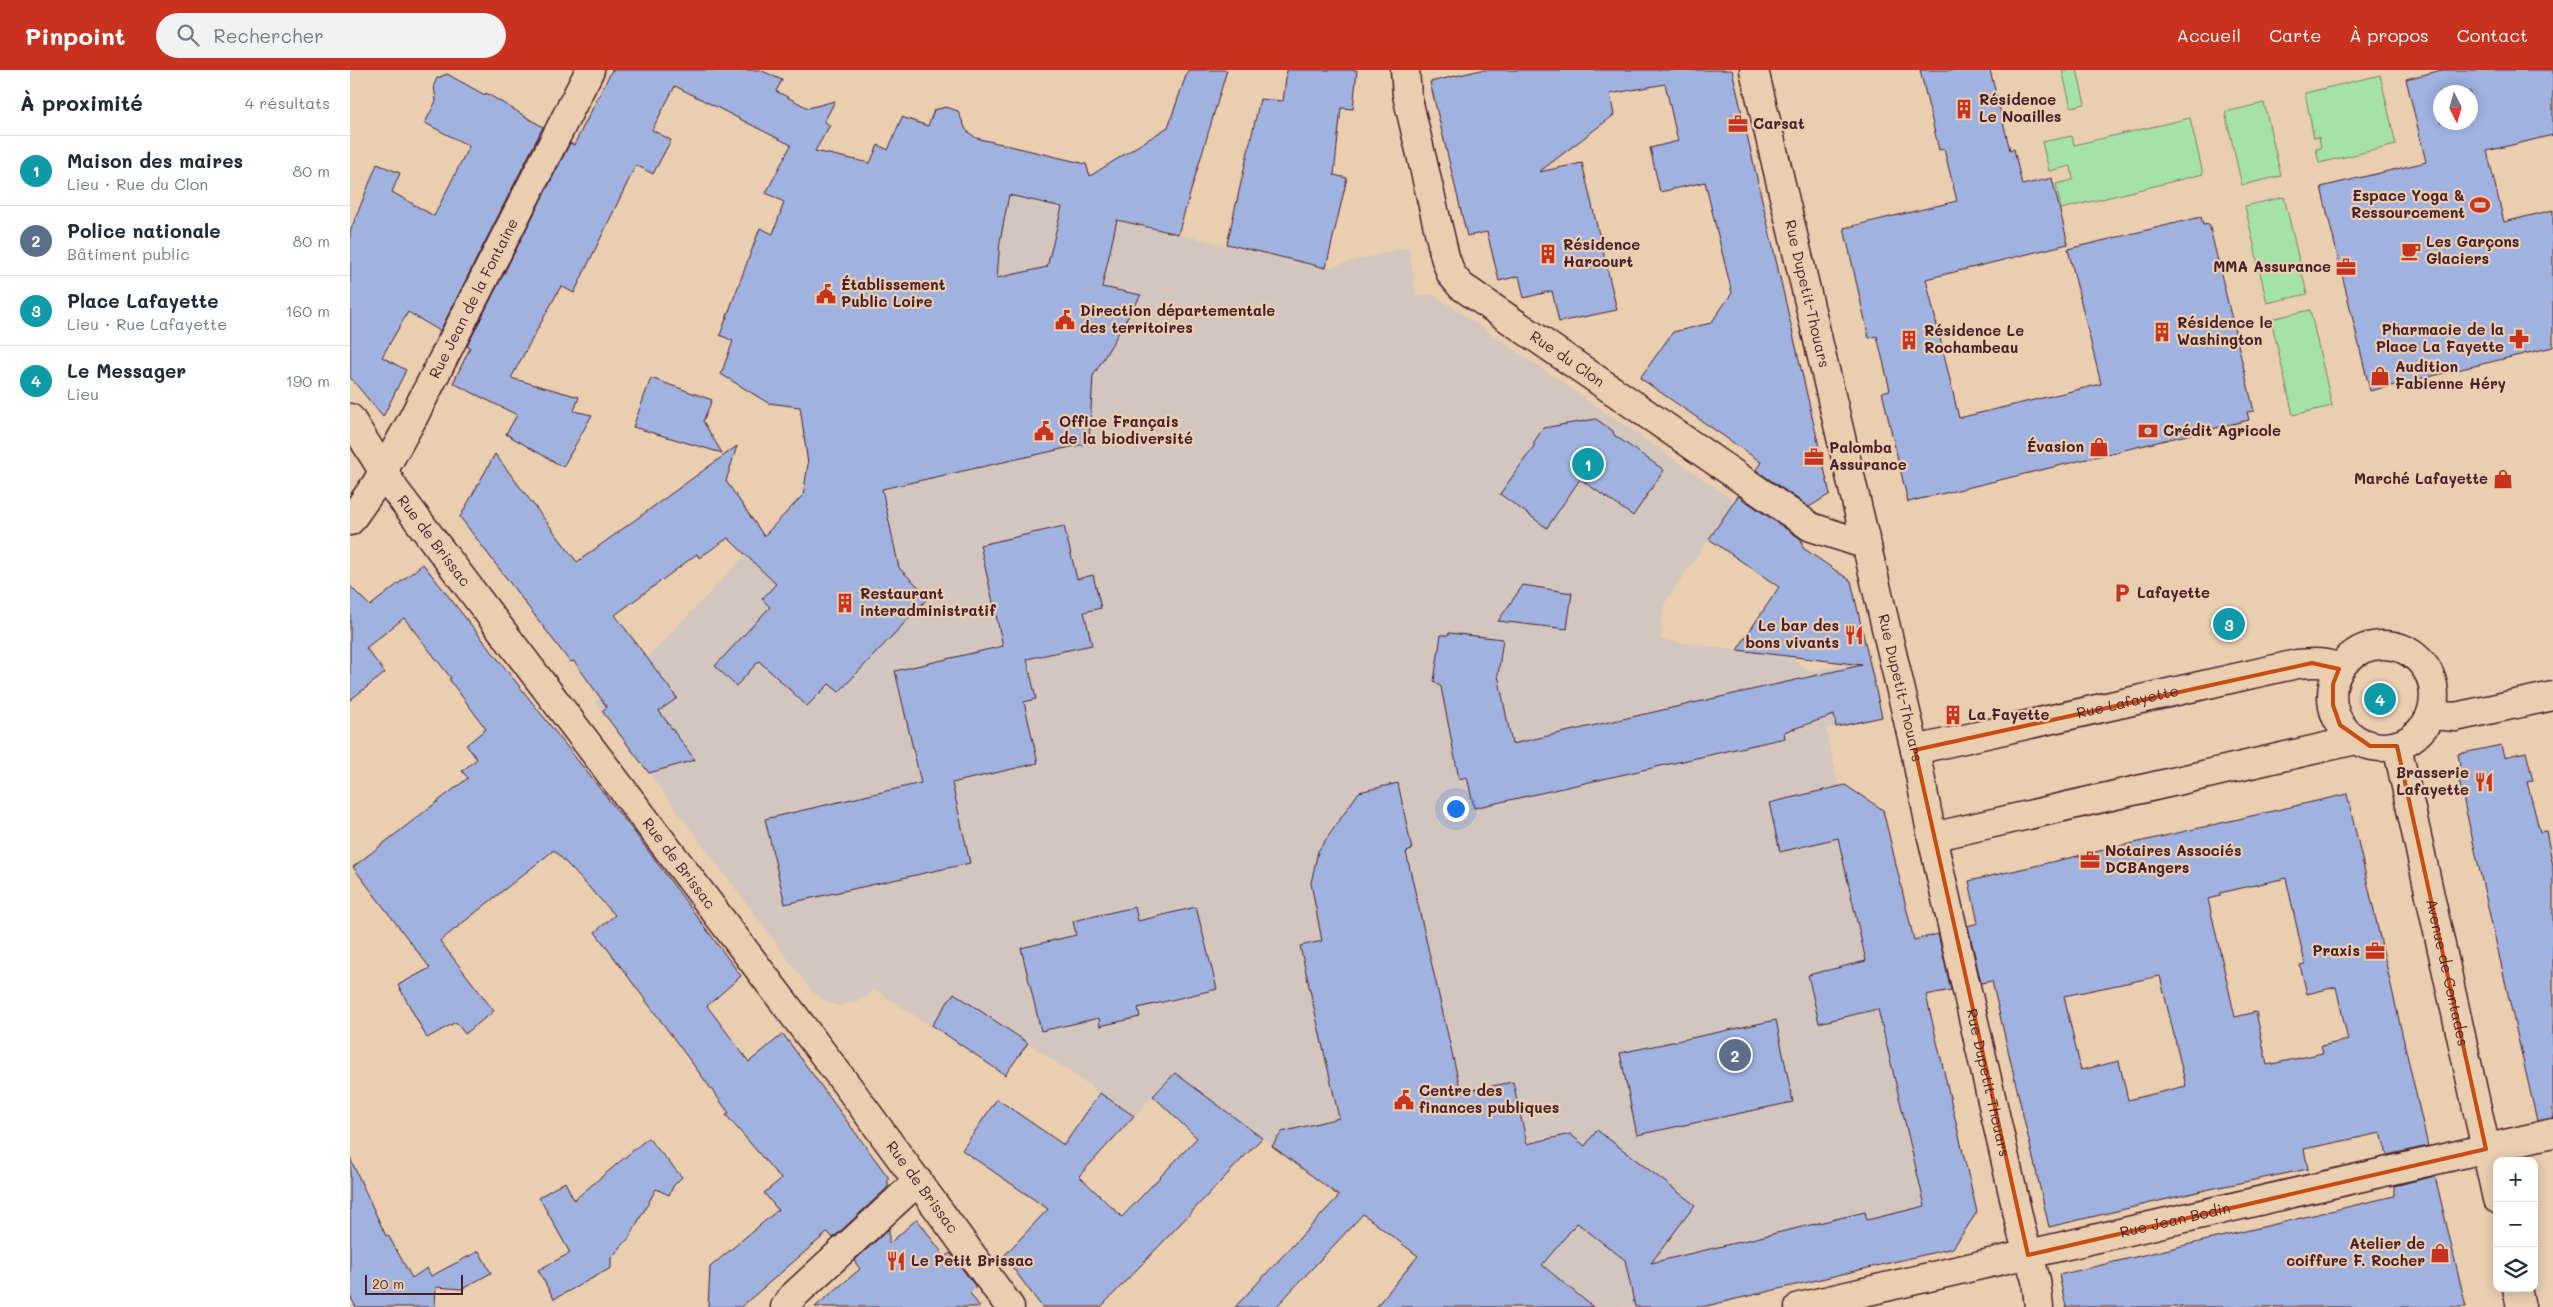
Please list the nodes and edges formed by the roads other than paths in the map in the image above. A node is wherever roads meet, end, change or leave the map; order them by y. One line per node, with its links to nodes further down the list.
1 (590, 70): 5 (street, Rue Jean de la Fontaine)
2 (1754, 70): 7 (street, Rue Dupetit-Thouars)
3 (1405, 71): 7 (street, Rue du Clon)
4 (350, 418): 5 (street, Rue de Brissac)
5 (384, 470): 6 (street, Rue Jean de la Fontaine); 17 (street, Rue de Brissac)
6 (350, 521)
7 (1867, 545): 13 (street, Rue Dupetit-Thouars)
8 (2339, 669): 10 (street); 11 (street); 13 (street, Rue Lafayette)
9 (2553, 696): 10 (street)
10 (2431, 715): 12 (street)
11 (2356, 740): 12 (street); 14 (street)
12 (2397, 746): 16 (street, Avenue de Contades)
13 (1915, 750): 14 (street, Rue Dupetit-Thouars)
14 (1932, 837): 19 (street, Rue Dupetit-Thouars)
15 (2553, 1133): 16 (street, Rue Jean Bodin)
16 (2486, 1149): 18 (street, Avenue de Contades); 19 (street, Rue Jean Bodin)
17 (918, 1181): 21 (street); 22 (street, Rue de Brissac)
18 (2493, 1181)
19 (2028, 1255): 23 (street, Rue Jean Bodin); 24 (street, Rue Dupetit-Thouars)
20 (2518, 1292): 25 (street)
21 (785, 1307)
22 (1010, 1307)
23 (1799, 1307)
24 (2039, 1307)
25 (2522, 1307)

